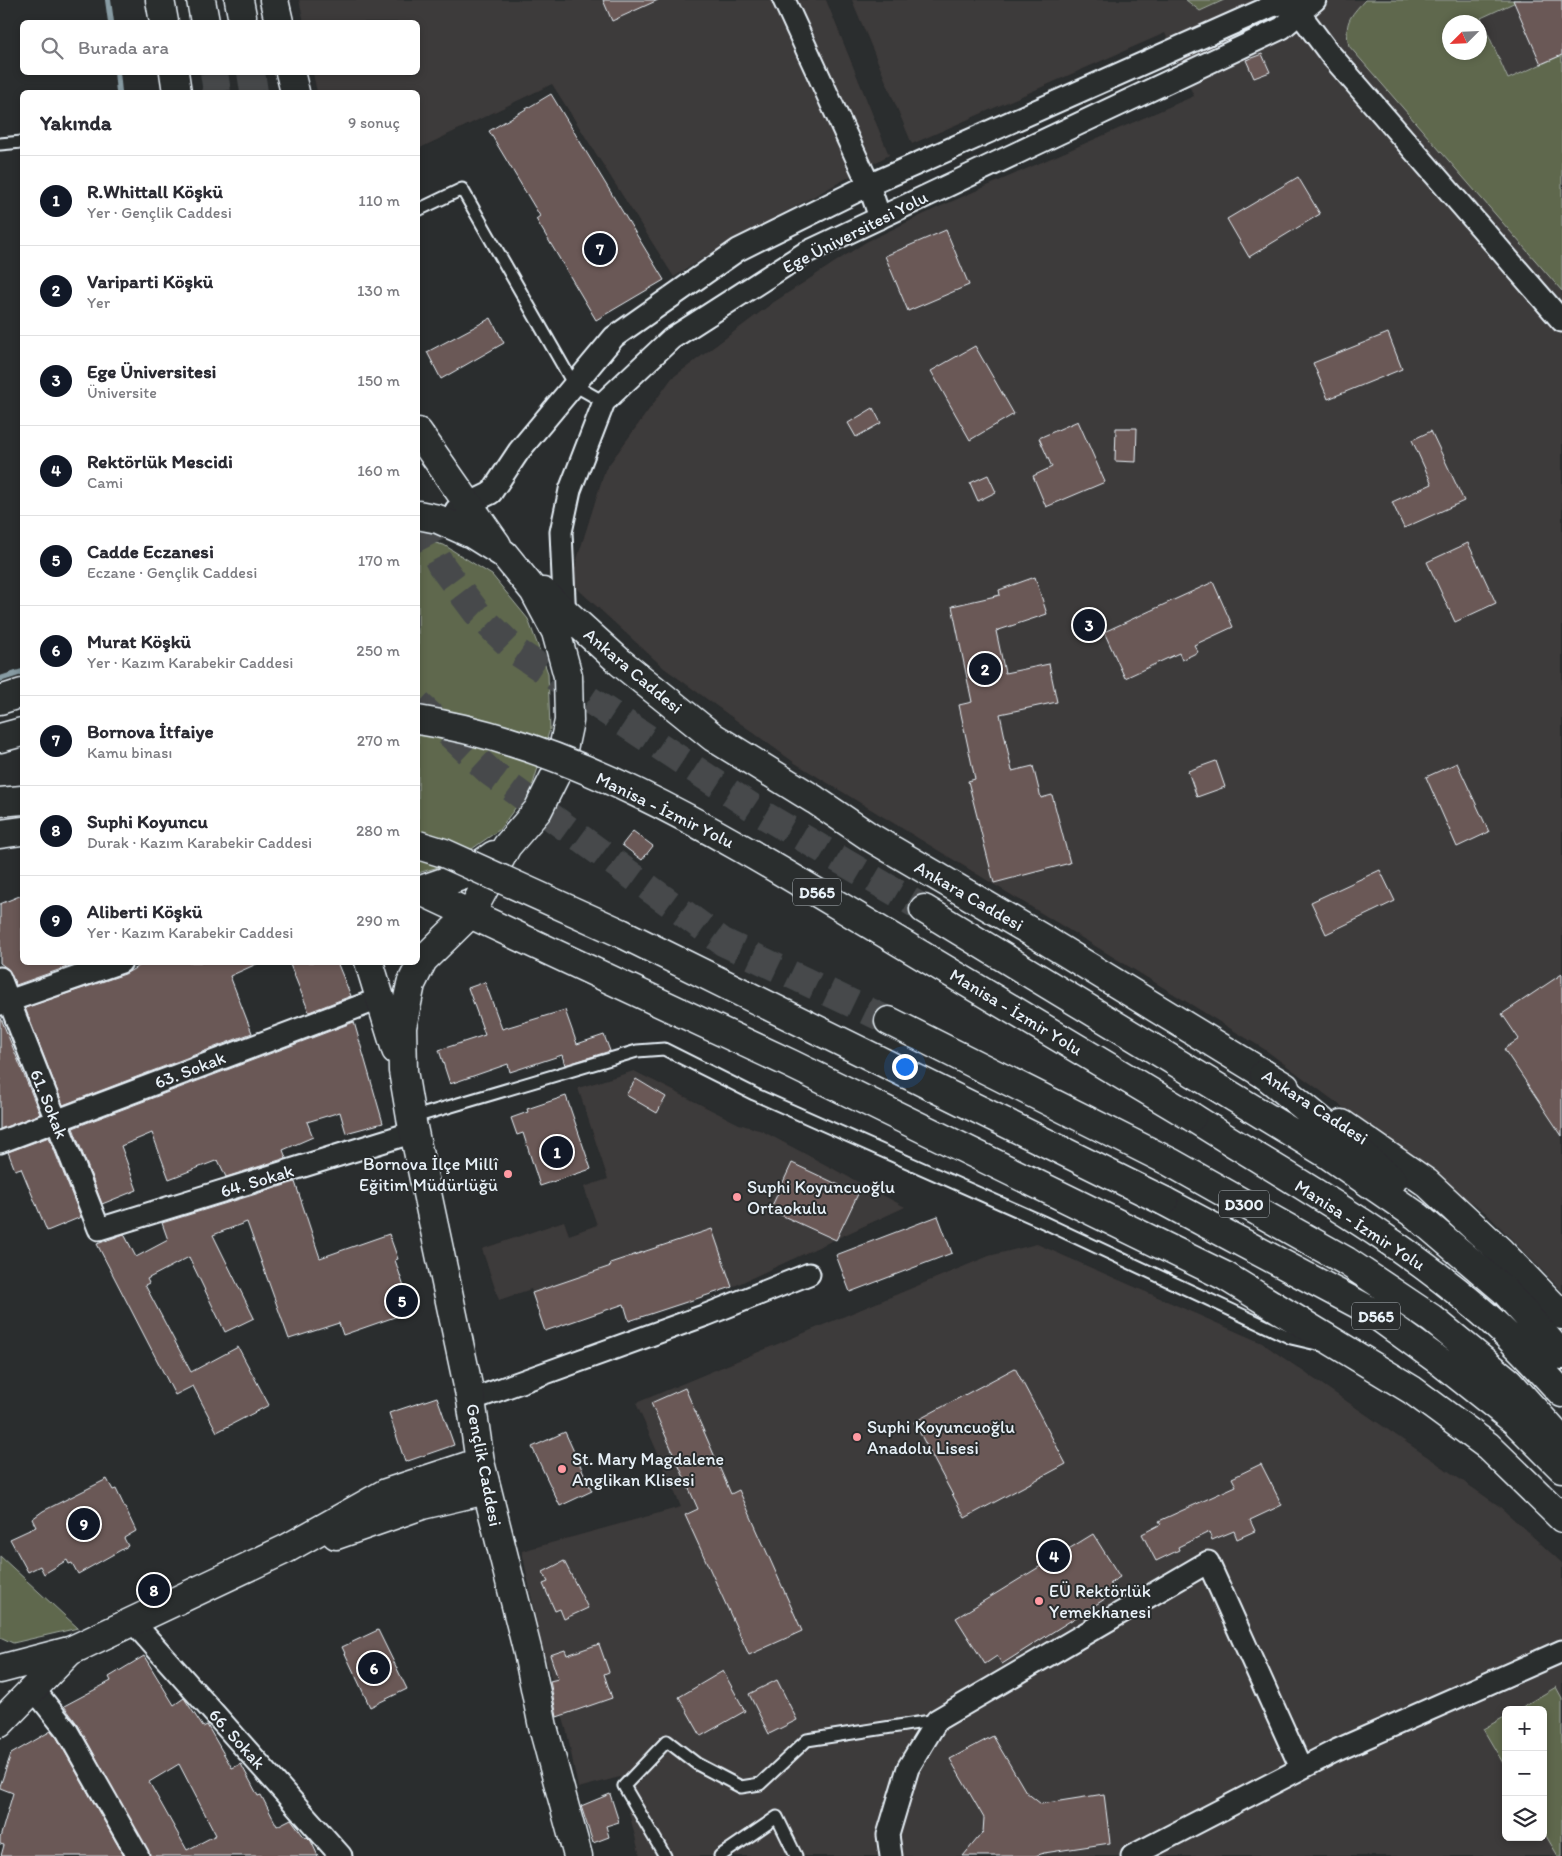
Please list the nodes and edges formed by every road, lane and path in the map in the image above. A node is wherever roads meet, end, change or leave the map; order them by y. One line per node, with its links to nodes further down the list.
1 (160, 0): 6 (main road)
2 (201, 0): 7 (main road)
3 (274, 0): 8 (main road)
4 (784, 0): 15 (street)
5 (1300, 4): 15 (street, Ege Üniversitesi Yolu); 17 (street, Ege Üniversitesi Yolu); 18 (street)
6 (164, 20)
7 (205, 20)
8 (279, 20)
9 (174, 75): 11 (main road)
10 (291, 75): 12 (main road)
11 (177, 90)
12 (294, 90)
13 (20, 142): 14 (lane)
14 (0, 144)
15 (868, 185): 17 (street); 19 (street, Ege Üniversitesi Yolu)
16 (420, 209): 19 (lane)
17 (880, 218): 20 (street, Ege Üniversitesi Yolu)
18 (1562, 321)
19 (574, 386): 20 (lane); 22 (street, Ege Üniversitesi Yolu)
20 (604, 402): 25 (street, Ege Üniversitesi Yolu)
21 (420, 435): 22 (main road, Ankara Caddesi)
22 (468, 505): 23 (street, Ege Üniversitesi Yolu); 24 (main road, Ankara Caddesi)
23 (428, 517): 24 (main road)
24 (504, 554): 25 (main road, Ankara Caddesi); 26 (main road)
25 (564, 612): 26 (street, Ege Üniversitesi Yolu); 49 (main road, Ankara Caddesi)
26 (568, 676): 37 (main road)
27 (20, 694): 28 (main road)
28 (0, 700)
29 (420, 720): 59 (main road, Manisa - İzmir Yolu / D565, bridge)
30 (20, 733): 31 (main road)
31 (0, 738)
32 (20, 800): 33 (main road)
33 (0, 802)
34 (20, 831): 35 (main road)
35 (0, 834)
36 (420, 846): 63 (main road, D565, bridge)
37 (507, 846): 38 (main road); 41 (main road, Gençlik Caddesi)
38 (420, 891)
39 (420, 891): 41 (main road)
40 (924, 909): 55 (main road, Ankara Caddesi)
41 (471, 913): 48 (main road, Gençlik Caddesi); 57 (main road)
42 (112, 965): 46 (street)
43 (370, 965): 45 (main road, Gençlik Caddesi)
44 (0, 978): 46 (street, 61. Sokak)
45 (379, 999): 48 (main road, Gençlik Caddesi); 50 (street, 63. Sokak)
46 (4, 1002): 50 (street, 61. Sokak)
47 (889, 1021): 61 (main road, D300)
48 (403, 1071): 51 (main road, Gençlik Caddesi)
49 (1264, 1074): 55 (main road); 56 (main road, Ankara Caddesi)
50 (56, 1120): 52 (street, 63. Sokak); 53 (street, 61. Sokak)
51 (412, 1125): 53 (street, 64. Sokak); 57 (lane); 60 (main road, Gençlik Caddesi)
52 (0, 1142)
53 (100, 1229)
54 (809, 1274): 60 (street)
55 (1504, 1290): 58 (main road, Ankara Caddesi)
56 (1562, 1315)
57 (1347, 1351): 65 (main road)
58 (1562, 1356)
59 (1562, 1393)
60 (471, 1400): 62 (main road, Gençlik Caddesi)
61 (1562, 1441)
62 (480, 1462): 64 (main road, Gençlik Caddesi); 66 (main road)
63 (1562, 1468)
64 (486, 1490): 66 (main road); 77 (main road, Gençlik Caddesi)
65 (1562, 1518)
66 (286, 1549): 67 (main road)
67 (133, 1622): 68 (main road); 76 (street, 66. Sokak)
68 (70, 1651): 70 (main road); 71 (main road)
69 (1562, 1651): 74 (street)
70 (0, 1669)
71 (33, 1688): 73 (main road); 75 (street)
72 (937, 1720): 74 (street); 78 (lane); 81 (street)
73 (0, 1724)
74 (1301, 1768): 82 (street)
75 (138, 1856)
76 (342, 1856)
77 (578, 1856)
78 (665, 1856)
79 (720, 1856): 80 (lane)
80 (796, 1856)
81 (891, 1856)
82 (1132, 1856)

